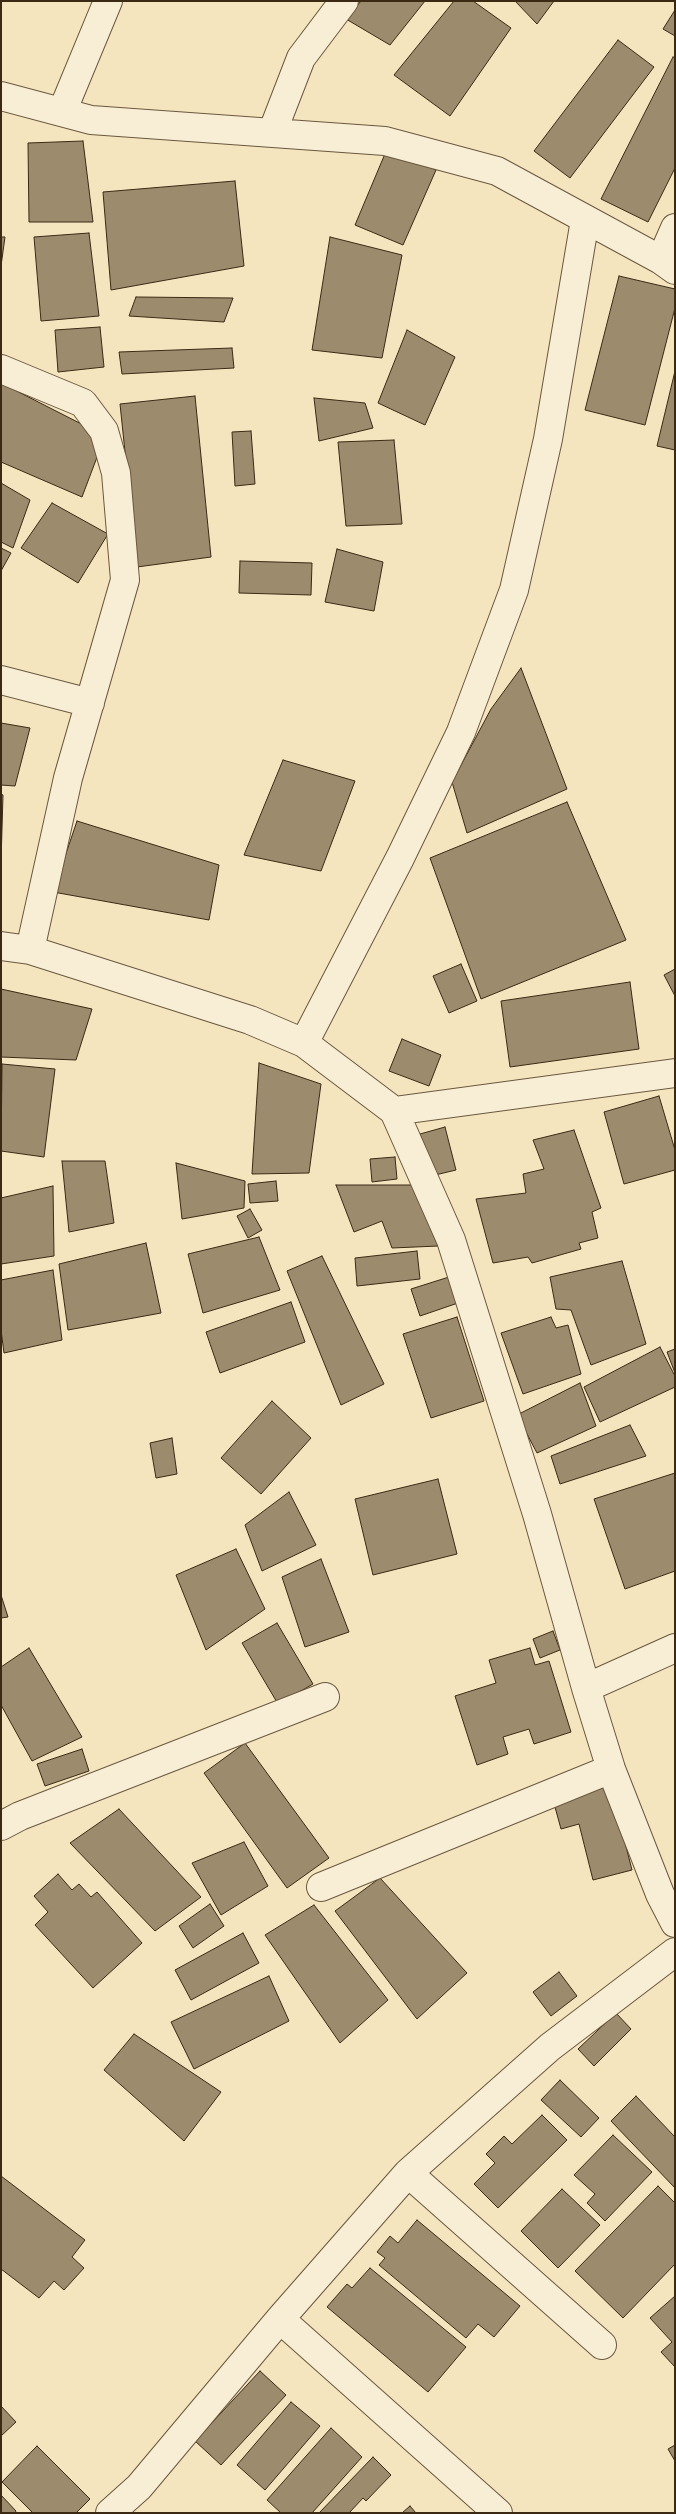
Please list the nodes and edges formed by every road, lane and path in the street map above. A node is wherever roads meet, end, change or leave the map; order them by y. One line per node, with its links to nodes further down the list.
1 (108, 1): 4 (street)
2 (344, 1): 5 (street)
3 (1, 96): 4 (street)
4 (62, 112): 5 (street)
5 (272, 133): 6 (street)
6 (585, 220): 8 (street); 14 (street)
7 (675, 228): 8 (street)
8 (668, 265)
9 (1, 369): 11 (street)
10 (1, 680): 11 (street)
11 (90, 703): 13 (street)
12 (1, 946): 13 (street)
13 (30, 950): 14 (street)
14 (304, 1043): 16 (street)
15 (675, 1074): 16 (street)
16 (394, 1111): 18 (street)
17 (675, 1648): 18 (street)
18 (586, 1688): 20 (street)
19 (325, 1697): 21 (street)
20 (611, 1769): 22 (street); 23 (street)
21 (1, 1826)
22 (321, 1887)
23 (675, 1923)
24 (675, 1952): 25 (street)
25 (408, 2173): 26 (street); 27 (street)
26 (280, 2319): 28 (street); 29 (street)
27 (602, 2345)
28 (110, 2513)
29 (498, 2513)

